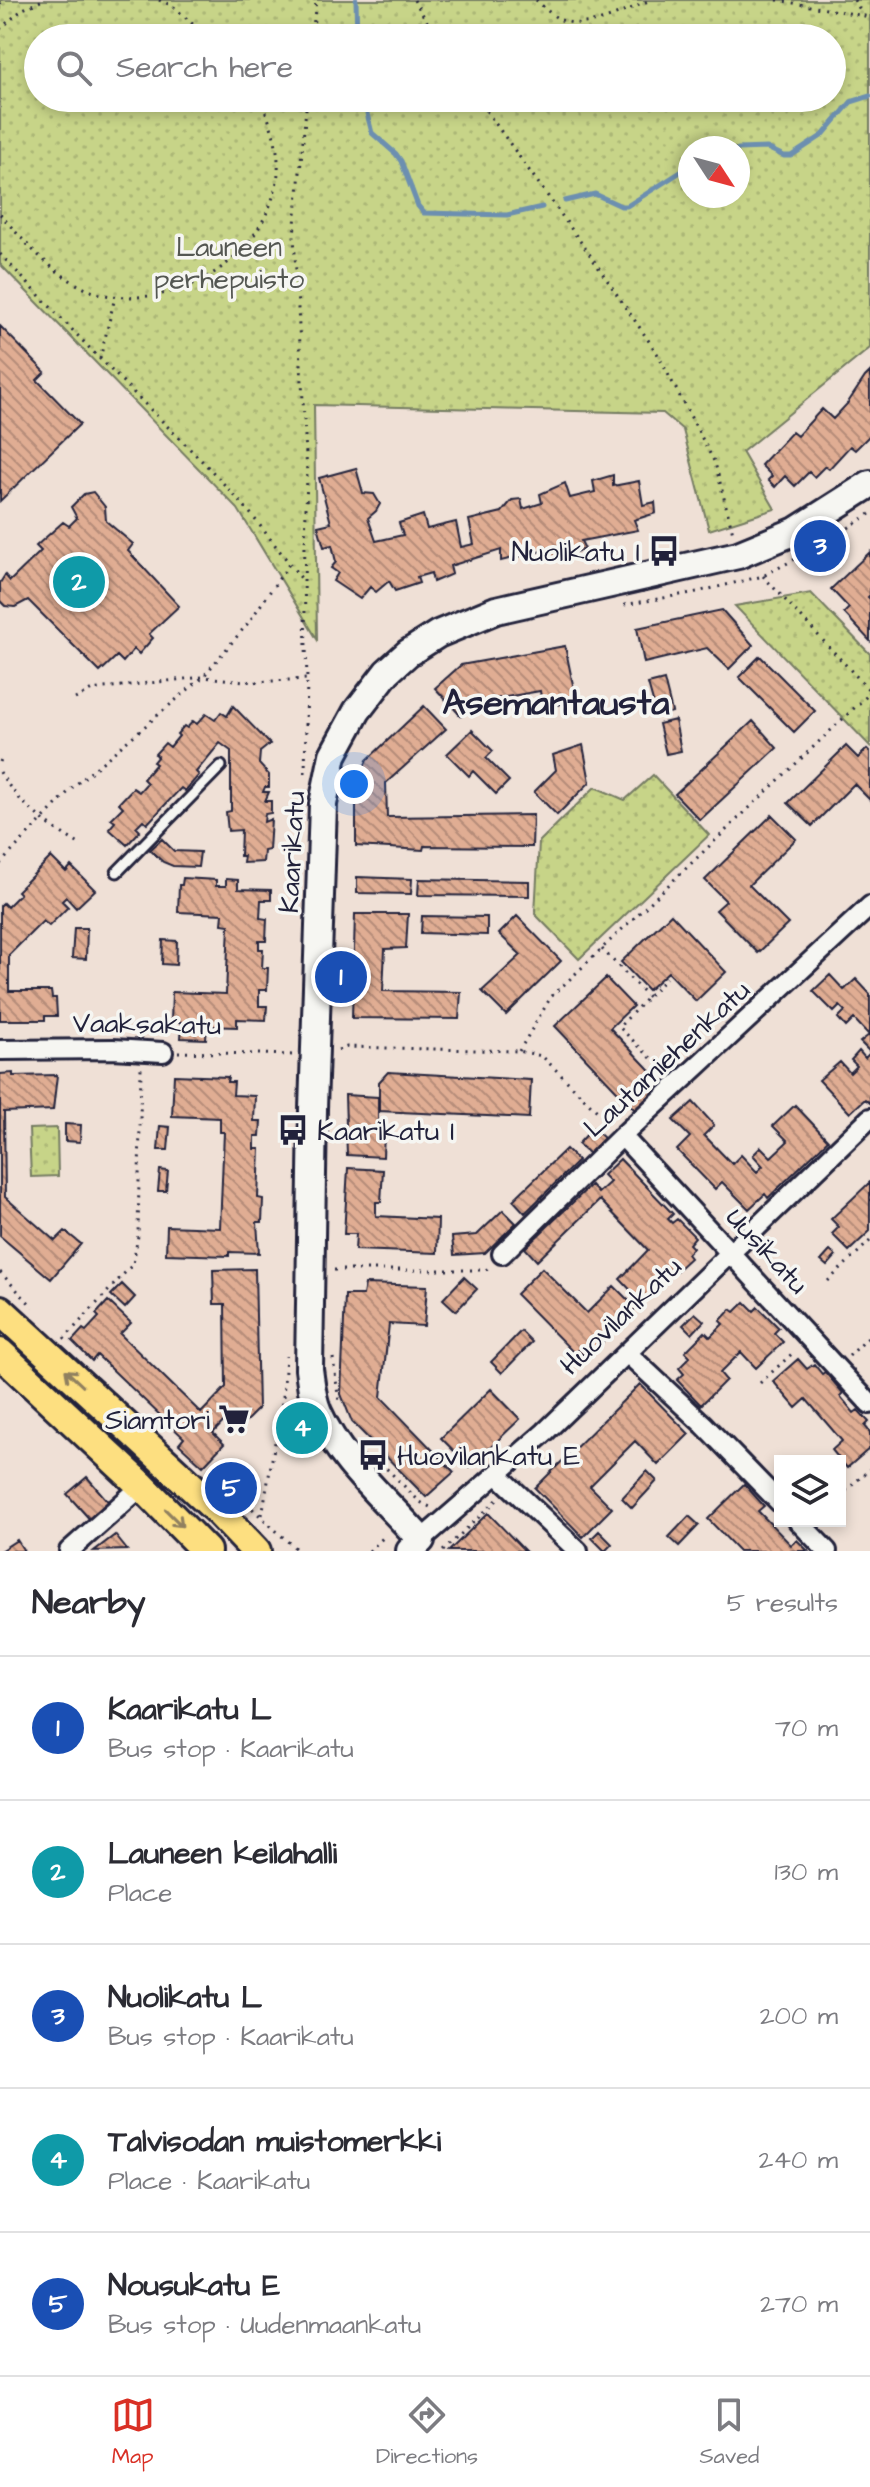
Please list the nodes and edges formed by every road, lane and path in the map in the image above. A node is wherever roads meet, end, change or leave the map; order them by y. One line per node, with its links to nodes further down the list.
1 (5, 0): 11 (path)
2 (23, 0): 12 (path)
3 (43, 0): 12 (path)
4 (159, 0): 15 (path)
5 (316, 0): 16 (path)
6 (414, 0): 17 (path)
7 (536, 0): 8 (path)
8 (649, 0)
9 (777, 0): 13 (path)
10 (854, 0): 13 (path)
11 (0, 4)
12 (23, 9): 18 (path)
13 (862, 13): 14 (path)
14 (870, 17)
15 (193, 24)
16 (313, 24)
17 (429, 24)
18 (0, 29)
19 (265, 112): 24 (path)
20 (306, 112): 31 (path)
21 (487, 112): 28 (path)
22 (0, 214): 24 (path)
23 (0, 254): 25 (path)
24 (115, 297): 25 (path)
25 (100, 359): 29 (path)
26 (870, 484): 84 (street, Kaarikatu)
27 (870, 514): 30 (path)
28 (733, 535)
29 (289, 564): 31 (path); 33 (path)
30 (763, 576): 32 (path); 35 (path)
31 (304, 582): 34 (path)
32 (624, 605)
33 (203, 677): 34 (path); 36 (path); 40 (path)
34 (307, 679): 39 (path)
35 (870, 692): 45 (path)
36 (75, 699)
37 (221, 766): 43 (lane)
38 (0, 772): 40 (path)
39 (305, 782)
40 (42, 818): 41 (path); 42 (path)
41 (81, 845)
42 (0, 864)
43 (117, 872)
44 (870, 906): 56 (street, Lautamiehenkatu)
45 (602, 949): 47 (path); 51 (path)
46 (666, 978): 47 (path)
47 (648, 997): 54 (path)
48 (0, 1050): 49 (street, Vaaksakatu)
49 (141, 1050): 52 (street, Vaaksakatu); 65 (path)
50 (336, 1051): 51 (path)
51 (519, 1051): 56 (path)
52 (163, 1052): 53 (path, Vaaksakatu)
53 (294, 1055)
54 (651, 1058)
55 (870, 1118): 58 (street, Huovilankatu)
56 (622, 1136): 58 (street, Uusikatu); 59 (street, Lautamiehenkatu)
57 (870, 1241): 61 (path)
58 (732, 1252): 64 (street, Uusikatu); 68 (street, Huovilankatu)
59 (502, 1254): 60 (path)
60 (334, 1270)
61 (828, 1281)
62 (0, 1310): 87 (main road, one-way to 62)
63 (870, 1336): 70 (path)
64 (810, 1337): 70 (street, Uusikatu); 71 (path)
65 (64, 1339)
66 (0, 1353): 77 (main road)
67 (286, 1353): 80 (path)
68 (627, 1353): 76 (street, Huovilankatu); 79 (street)
69 (333, 1357): 73 (path)
70 (837, 1367): 72 (street, Uusikatu)
71 (760, 1383)
72 (870, 1404)
73 (344, 1414)
74 (373, 1455): 81 (path)
75 (870, 1469): 78 (path)
76 (497, 1474): 81 (street, Huovilankatu); 88 (street)
77 (142, 1486): 85 (street); 86 (main road, one-way to 86)
78 (846, 1491)
79 (774, 1497)
80 (262, 1515)
81 (450, 1516): 83 (path); 84 (street, Huovilankatu)
82 (804, 1527): 89 (street)
83 (465, 1530)
84 (416, 1546)
85 (69, 1551)
86 (206, 1551)
87 (256, 1551)
88 (578, 1551)
89 (827, 1551)

